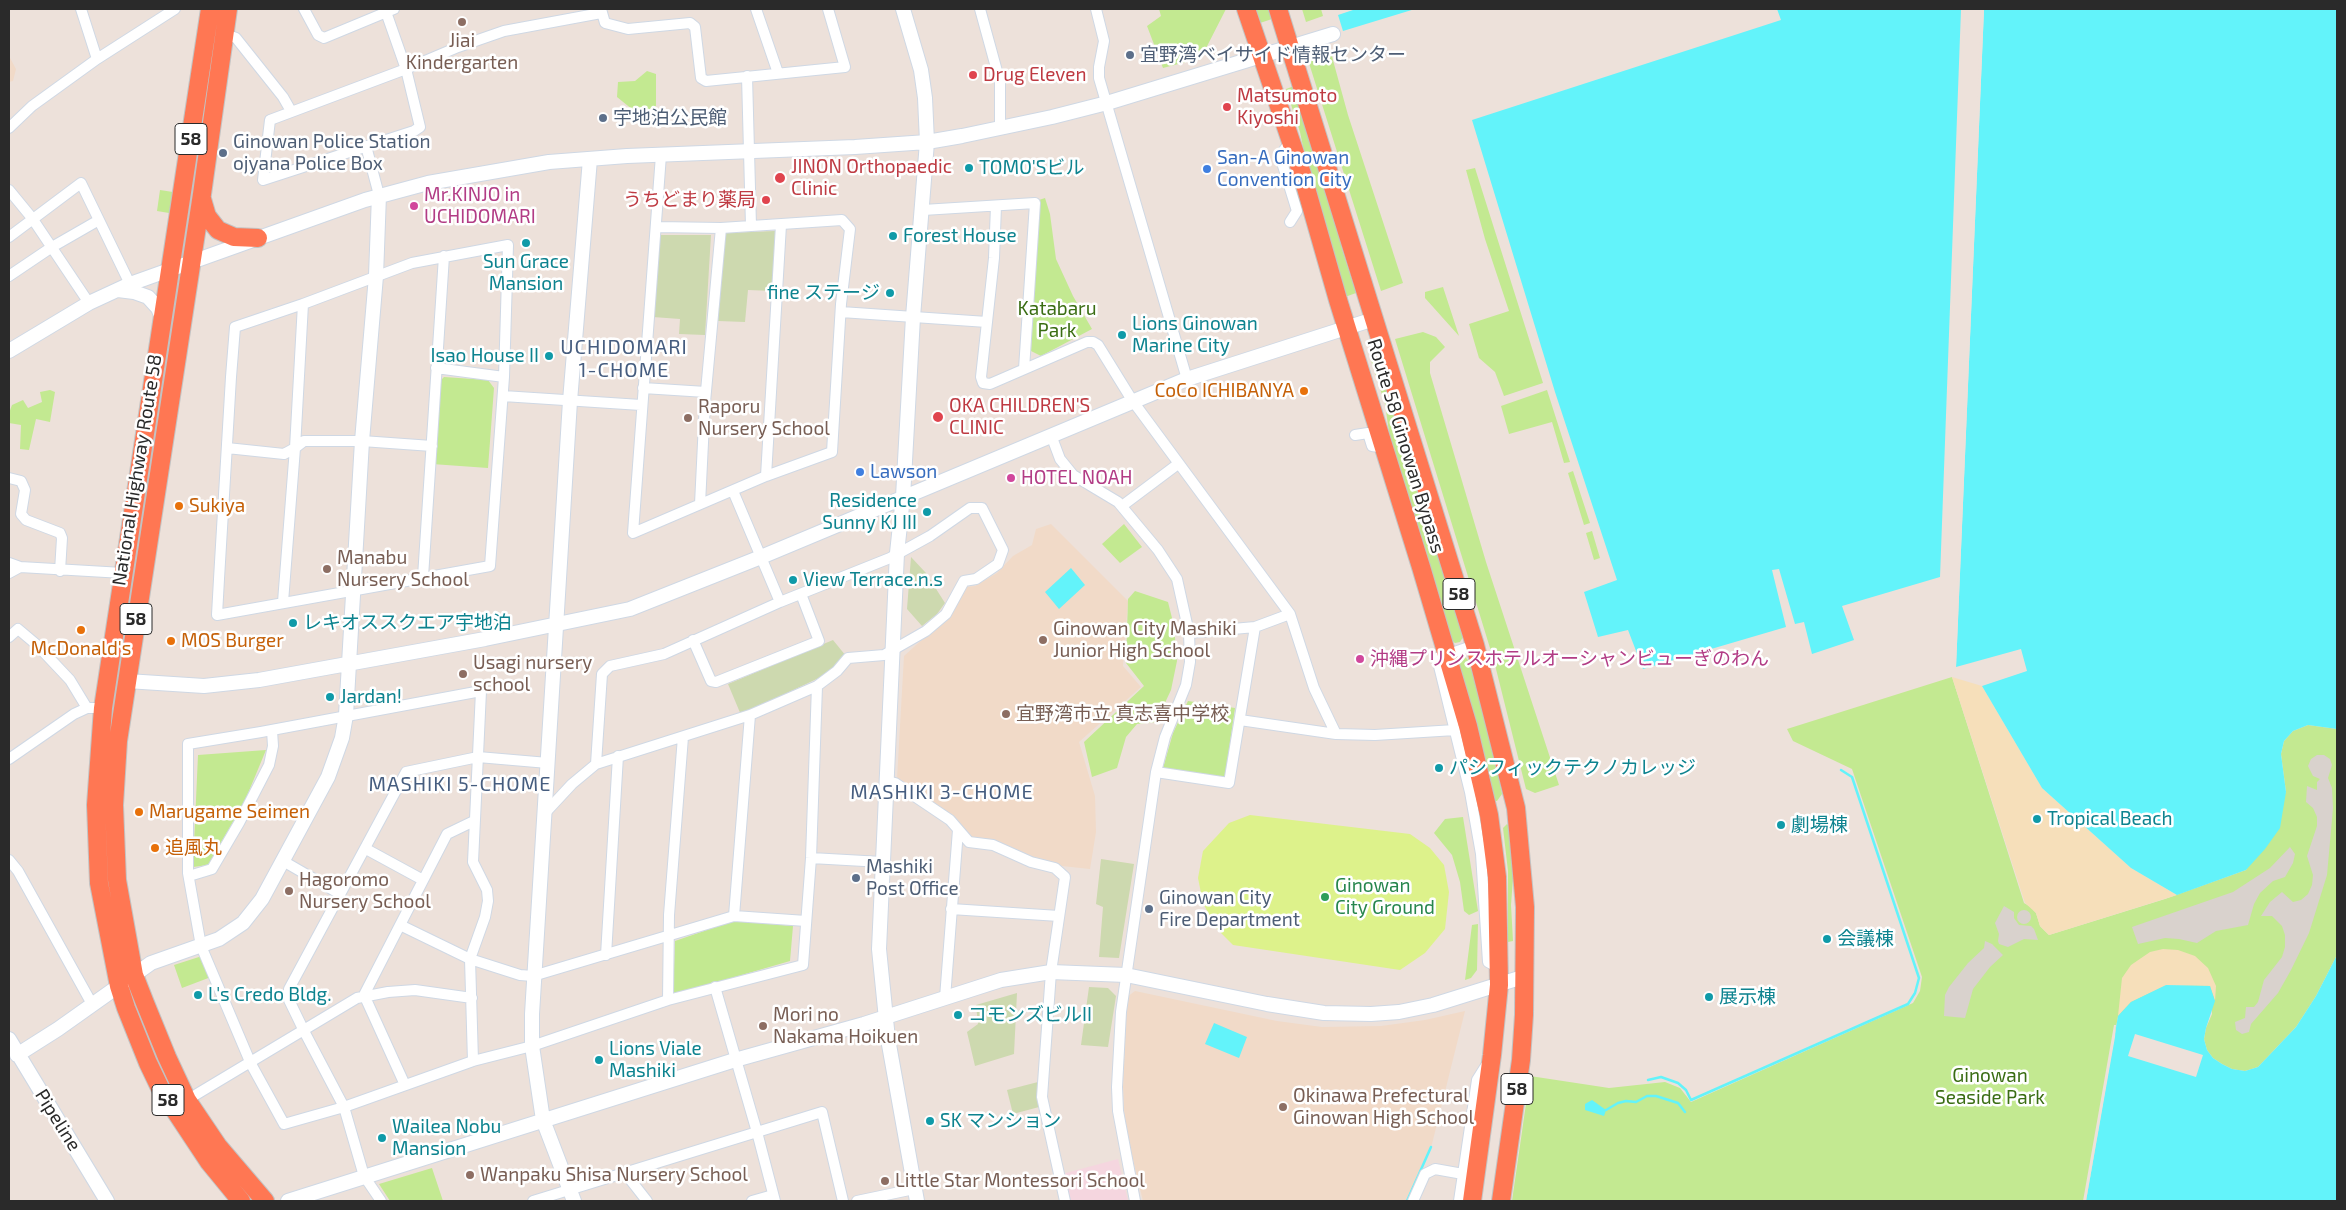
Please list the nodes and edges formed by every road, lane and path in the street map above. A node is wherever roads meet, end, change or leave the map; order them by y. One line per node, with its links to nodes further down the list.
1 (81, 9): 19 (street)
2 (175, 9): 19 (street)
3 (210, 9): 50 (highway, National Highway Route 58 / 58)
4 (228, 9): 15 (highway, National Highway Route 58 / 58)
5 (304, 9): 13 (street)
6 (756, 9): 21 (street)
7 (828, 9): 21 (street)
8 (903, 9): 28 (street)
9 (980, 9): 26 (street)
10 (1096, 9): 23 (street)
11 (1246, 9): 18 (highway, Route 58 Ginowan Bypass / 58)
12 (1278, 9): 17 (highway, Route 58 Ginowan Bypass / 58)
13 (390, 10): 20 (street)
14 (601, 11): 20 (street); 22 (street)
15 (225, 34): 24 (street); 35 (highway, National Highway Route 58 / 58)
16 (1332, 34): 17 (street)
17 (1290, 46): 18 (street); 59 (highway, Route 58 Ginowan Bypass / 58)
18 (1262, 55): 23 (street); 27 (highway, Route 58 Ginowan Bypass / 58)
19 (97, 59): 25 (street)
20 (406, 69): 24 (street); 29 (street)
21 (778, 72): 22 (street)
22 (746, 76): 30 (street)
23 (1107, 102): 26 (street); 67 (street)
24 (291, 111): 29 (street)
25 (9, 128)
26 (1000, 129): 28 (street)
27 (1290, 140): 40 (street); 62 (highway, Route 58 Ginowan Bypass / 58)
28 (927, 142): 30 (street); 37 (street)
29 (366, 146): 34 (street)
30 (749, 151): 31 (street); 42 (street)
31 (661, 155): 32 (street); 43 (street)
32 (590, 159): 34 (street); 72 (street)
33 (9, 190): 38 (street)
34 (379, 195): 46 (street); 52 (street)
35 (201, 196): 46 (highway); 49 (highway, National Highway Route 58 / 58)
36 (996, 206): 37 (street); 61 (street); 65 (street)
37 (923, 210): 58 (street)
38 (32, 218): 39 (street); 45 (street); 47 (street)
39 (98, 220): 47 (street); 53 (street)
40 (1290, 222)
41 (781, 225): 42 (street); 57 (street); 82 (street)
42 (751, 226): 44 (street)
43 (657, 227): 44 (street); 68 (street)
44 (721, 228): 69 (street)
45 (9, 237)
46 (258, 238): 49 (street)
47 (52, 247): 51 (street); 55 (street)
48 (444, 256): 52 (street); 64 (street); 66 (street)
49 (191, 264): 50 (street); 110 (highway, National Highway Route 58 / 58)
50 (171, 270): 53 (street); 60 (highway, National Highway Route 58 / 58)
51 (9, 276)
52 (376, 276): 56 (street); 76 (street)
53 (130, 284): 54 (street)
54 (116, 290): 55 (street); 60 (street)
55 (89, 303): 63 (street)
56 (303, 304): 78 (street); 79 (street)
57 (841, 312): 58 (street); 82 (street)
58 (914, 317): 61 (street); 85 (street)
59 (1374, 318): 62 (street); 106 (highway, Route 58 Ginowan Bypass / 58)
60 (163, 320): 94 (highway, National Highway Route 58 / 58)
61 (986, 322): 65 (street)
62 (1347, 327): 67 (street); 80 (highway, Route 58 Ginowan Bypass / 58)
63 (9, 351)
64 (436, 368): 66 (street); 77 (street)
65 (1024, 369): 71 (street)
66 (504, 377): 70 (street)
67 (1187, 379): 71 (street)
68 (643, 388): 69 (street); 73 (street)
69 (706, 392): 86 (street)
70 (503, 396): 72 (street); 95 (street)
71 (1132, 400): 74 (street); 81 (street)
72 (570, 401): 73 (street); 101 (street)
73 (641, 405): 86 (street)
74 (1051, 435): 85 (street); 87 (street)
75 (1355, 435): 80 (street)
76 (362, 441): 77 (street); 79 (street); 96 (street)
77 (432, 446): 95 (street)
78 (227, 448): 79 (street); 98 (street)
79 (295, 448): 98 (street)
80 (1384, 448): 108 (highway, Route 58 Ginowan Bypass / 58)
81 (1178, 464): 87 (street); 100 (street)
82 (766, 476): 84 (street)
83 (9, 478): 92 (street)
84 (733, 492): 86 (street); 89 (street)
85 (903, 497): 88 (street); 89 (street)
86 (700, 504)
87 (1122, 506): 103 (street)
88 (897, 553): 97 (street); 107 (street); 107 (street)
89 (761, 557): 99 (street); 101 (street)
90 (9, 563): 91 (street)
91 (20, 567): 92 (street); 93 (street)
92 (60, 571): 94 (street)
93 (9, 573)
94 (123, 573): 112 (highway, National Highway Route 58 / 58)
95 (423, 577): 96 (street)
96 (354, 590): 98 (street); 109 (street)
97 (801, 594): 99 (street); 105 (street)
98 (283, 602)
99 (780, 602): 105 (street)
100 (1290, 614): 102 (street); 118 (street)
101 (556, 626): 109 (street); 123 (street)
102 (1255, 628): 103 (street); 115 (street)
103 (1189, 633): 125 (street)
104 (9, 637): 112 (street)
105 (693, 640): 124 (street)
106 (1475, 646): 108 (street); 152 (highway, Route 58 Ginowan Bypass / 58)
107 (892, 652): 111 (street); 126 (street)
108 (1447, 654): 117 (street); 151 (highway, Route 58 Ginowan Bypass / 58)
109 (349, 664): 110 (street); 113 (street)
110 (126, 681): 148 (highway, National Highway Route 58 / 58)
111 (816, 686): 114 (street); 131 (street)
112 (95, 708): 122 (street); 153 (highway, National Highway Route 58 / 58)
113 (346, 715): 116 (street); 121 (street); 133 (street)
114 (750, 715): 119 (street); 139 (street)
115 (1240, 720): 118 (street); 125 (street)
116 (272, 730): 135 (street); 135 (street)
117 (1455, 730): 118 (street); 151 (street)
118 (1336, 734)
119 (683, 737): 120 (street); 143 (street)
120 (618, 756): 124 (street); 145 (street)
121 (478, 757): 123 (street); 128 (street); 130 (street)
122 (9, 759)
123 (548, 763): 127 (street)
124 (596, 764): 127 (street)
125 (1156, 772): 149 (street)
126 (887, 781): 129 (street); 134 (street)
127 (545, 813): 150 (street)
128 (474, 821): 136 (street); 146 (street)
129 (958, 830): 138 (street); 140 (street)
130 (366, 849): 136 (street); 137 (street)
131 (811, 858): 134 (street); 141 (street)
132 (9, 860): 159 (street)
133 (283, 861): 137 (street); 144 (street)
134 (882, 862): 160 (street)
135 (189, 876): 144 (street)
136 (423, 880): 142 (street)
137 (340, 894): 161 (street)
138 (951, 910): 140 (street); 157 (street)
139 (734, 916): 141 (street); 143 (street)
140 (1059, 916): 147 (street)
141 (806, 921): 154 (street)
142 (400, 925): 146 (street); 155 (street)
143 (669, 936): 145 (street); 158 (street)
144 (202, 946): 148 (street); 168 (street)
145 (606, 955): 150 (street)
146 (470, 958): 150 (street); 156 (street)
147 (1051, 972): 149 (street); 157 (street); 190 (street)
148 (134, 975): 153 (street); 170 (highway, National Highway Route 58 / 58)
149 (1126, 975): 151 (street); 191 (street)
150 (533, 976): 163 (street)
151 (1499, 976): 152 (street); 164 (highway, Route 58 Ginowan Bypass / 58)
152 (1526, 976): 195 (highway, Route 58 Ginowan Bypass / 58)
153 (119, 986): 159 (street); 181 (highway, National Highway Route 58 / 58)
154 (715, 987): 158 (street); 166 (street)
155 (364, 997): 156 (street); 161 (street); 169 (street)
156 (472, 998): 167 (street)
157 (945, 998): 160 (street)
158 (668, 1000): 163 (street)
159 (92, 1004): 165 (street)
160 (886, 1017): 166 (street); 177 (street)
161 (304, 1031): 168 (street); 171 (street)
162 (9, 1039): 165 (street, Pipeline)
163 (532, 1046): 167 (street); 172 (street)
164 (1492, 1055): 175 (street); 194 (highway, Route 58 Ginowan Bypass / 58)
165 (13, 1058): 180 (street, Pipeline)
166 (735, 1060): 172 (street); 173 (street)
167 (473, 1061): 169 (street)
168 (251, 1064): 170 (street); 171 (street)
169 (405, 1085): 171 (street)
170 (188, 1100): 182 (highway, National Highway Route 58 / 58)
171 (344, 1106): 176 (street)
172 (543, 1120): 176 (street); 178 (street)
173 (757, 1132): 174 (street); 179 (street); 188 (street)
174 (625, 1173): 178 (street); 186 (street)
175 (1463, 1174): 192 (street); 193 (street)
176 (364, 1176): 183 (street); 184 (street)
177 (915, 1195): 189 (street)
178 (572, 1196): 185 (street)
179 (774, 1198): 187 (street)
180 (107, 1201)
181 (241, 1201)
182 (265, 1201)
183 (288, 1201)
184 (381, 1201)
185 (534, 1201)
186 (647, 1201)
187 (752, 1201)
188 (843, 1201)
189 (857, 1201)
190 (1065, 1201)
191 (1135, 1201)
192 (1413, 1201)
193 (1459, 1201)
194 (1472, 1201)
195 (1501, 1201)

